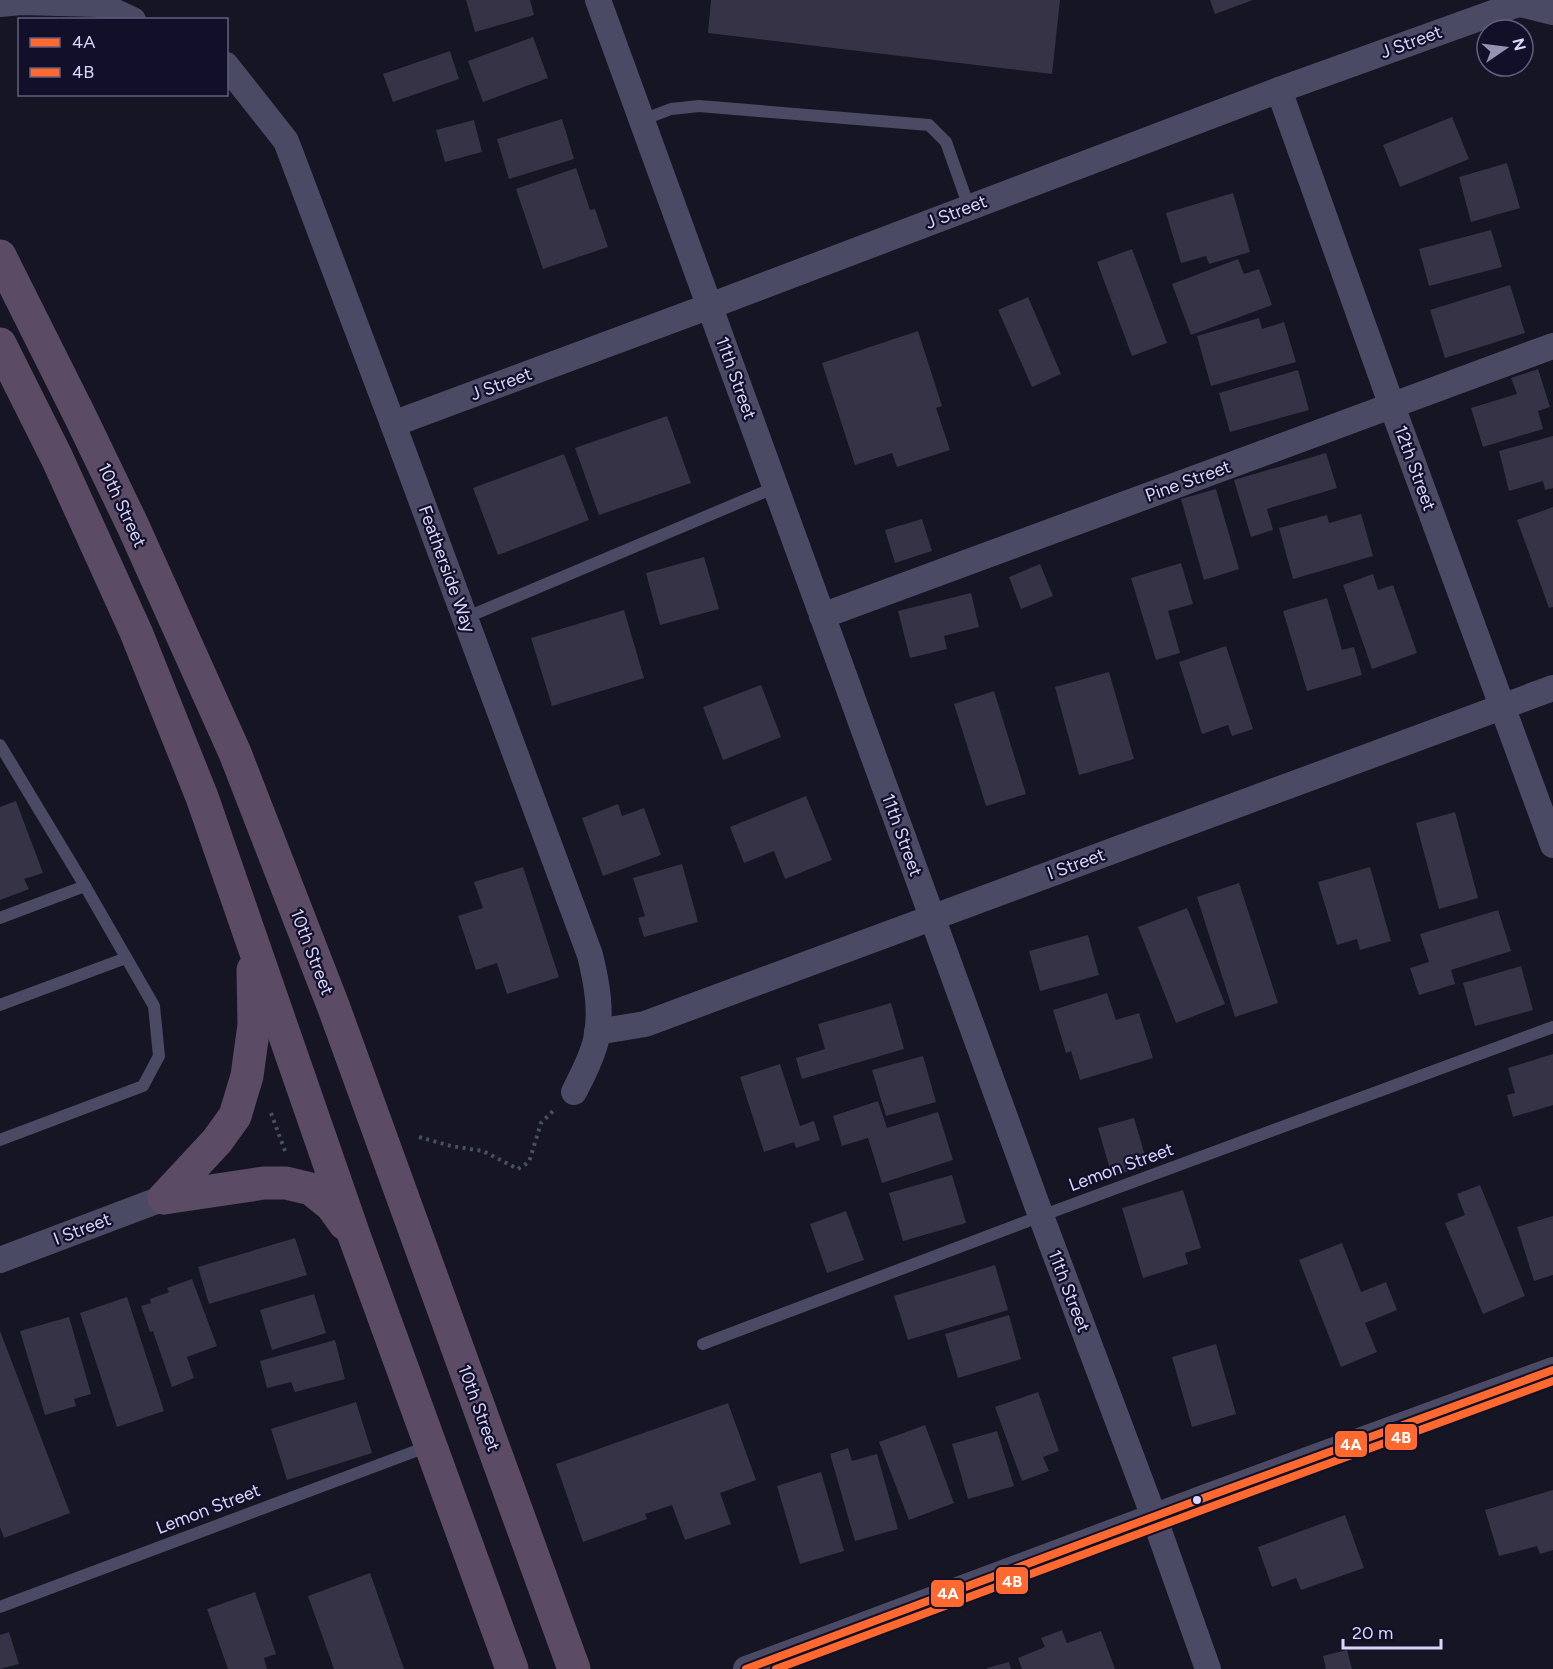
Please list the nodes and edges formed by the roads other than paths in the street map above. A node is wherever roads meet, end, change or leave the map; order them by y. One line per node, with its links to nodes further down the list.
1 (598, 0): 8 (street, 11th Street)
2 (1524, 2): 4 (street); 7 (street, J Street)
3 (0, 4): 5 (street)
4 (1553, 12)
5 (129, 18)
6 (228, 68): 15 (street, Featherside Way)
7 (1278, 90): 9 (street, J Street); 14 (street, 12th Street)
8 (642, 120): 9 (lane); 11 (street, 11th Street)
9 (969, 207): 11 (street, J Street)
10 (0, 256): 43 (highway, 10th Street)
11 (710, 306): 15 (street, J Street); 16 (street, 11th Street)
12 (0, 344): 26 (highway)
13 (1553, 346): 14 (street, Pine Street)
14 (1392, 406): 17 (street, Pine Street); 20 (street, 12th Street)
15 (393, 424): 18 (street, Featherside Way)
16 (776, 487): 17 (street, 11th Street); 18 (lane)
17 (822, 616): 24 (street, 11th Street)
18 (465, 618): 30 (street, Featherside Way)
19 (1553, 688): 20 (street, I Street)
20 (1502, 706): 22 (street, 12th Street); 24 (street, I Street)
21 (0, 745): 23 (lane)
22 (1553, 845)
23 (85, 886): 25 (lane); 27 (lane)
24 (932, 917): 30 (street, I Street); 34 (street, 11th Street)
25 (0, 918)
26 (252, 938): 33 (highway); 35 (highway)
27 (126, 958): 28 (lane); 32 (lane)
28 (0, 1005)
29 (1553, 1027): 34 (lane, Lemon Street)
30 (597, 1032): 31 (street, Featherside Way)
31 (573, 1092)
32 (0, 1140)
33 (164, 1198): 35 (highway); 36 (street, I Street)
34 (1041, 1216): 37 (lane, Lemon Street); 40 (street, 11th Street)
35 (355, 1238): 39 (highway)
36 (0, 1260)
37 (703, 1344)
38 (1553, 1370): 40 (street)
39 (429, 1445): 41 (lane, Lemon Street); 42 (highway)
40 (1154, 1517): 44 (street); 45 (street, 11th Street)
41 (0, 1607)
42 (512, 1669)
43 (574, 1669)
44 (746, 1669)
45 (1208, 1669)

